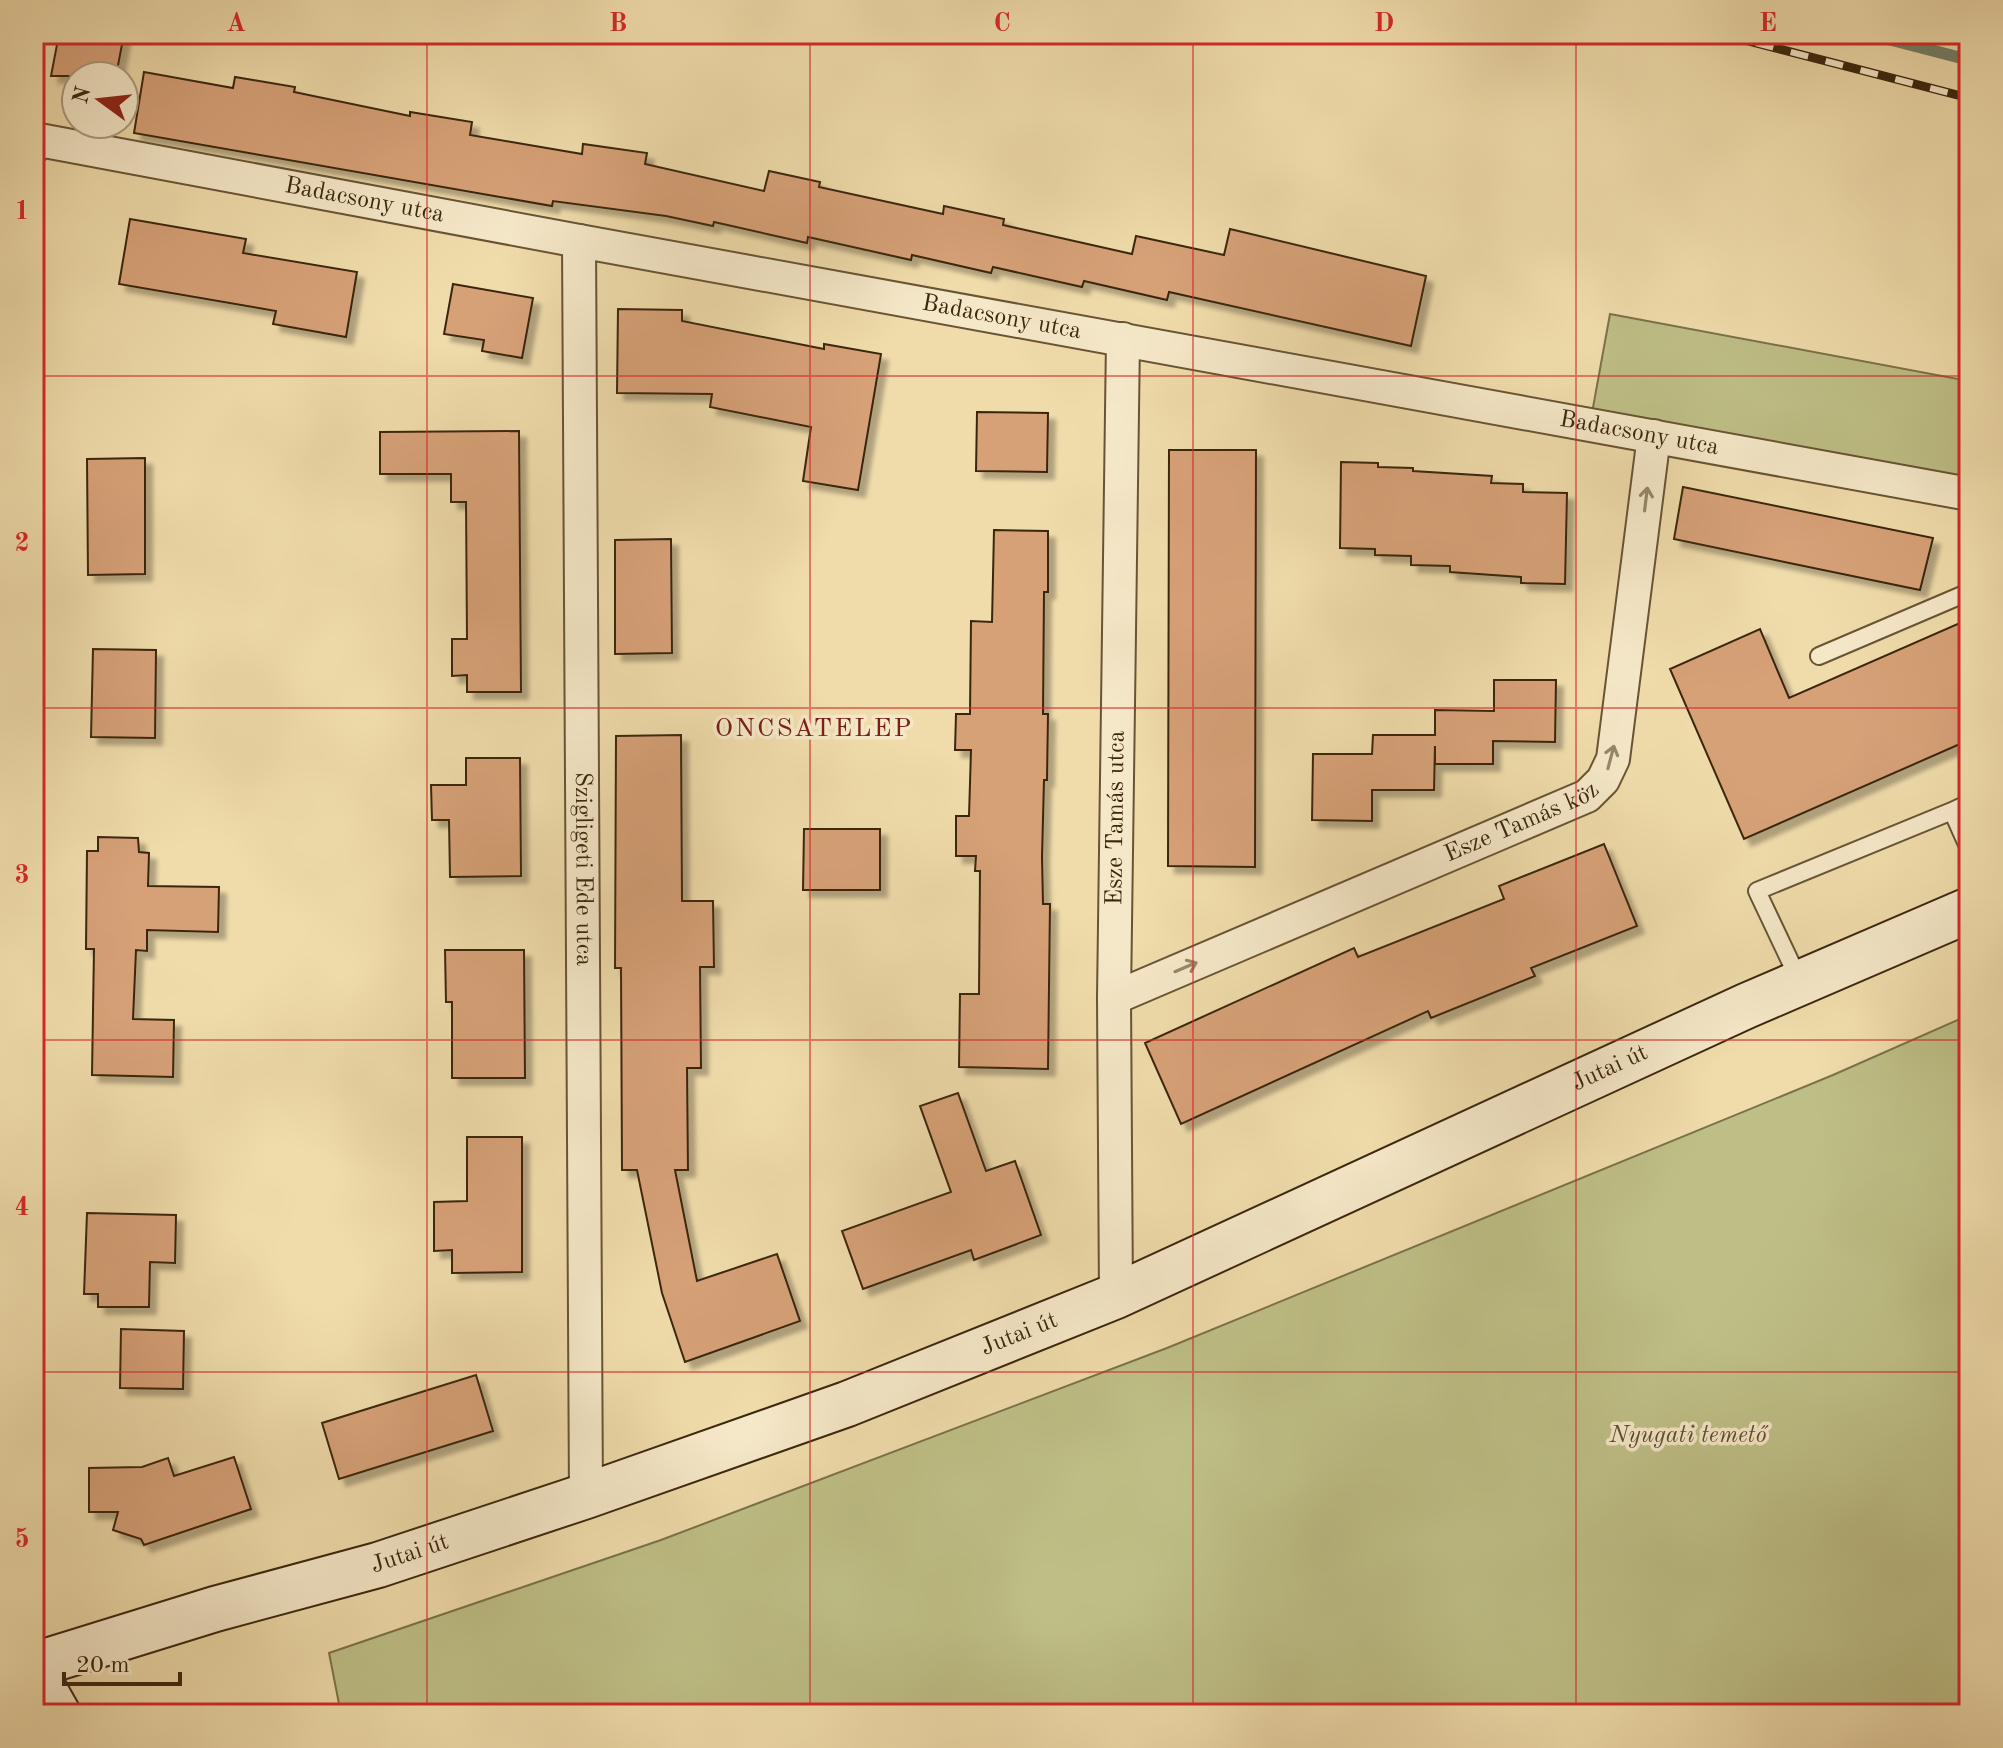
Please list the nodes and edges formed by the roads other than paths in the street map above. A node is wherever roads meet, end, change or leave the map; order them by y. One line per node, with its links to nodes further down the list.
1 (34, 139): 2 (street); 3 (street, Badacsony utca)
2 (34, 147)
3 (579, 241): 4 (street, Badacsony utca); 16 (street, Szigligeti Ede utca)
4 (1123, 339): 5 (street, Badacsony utca); 14 (street, Esze Tamás utca)
5 (1654, 436): 6 (street, Badacsony utca); 14 (street, Esze Tamás köz, one-way to 5)
6 (1969, 494)
7 (1969, 592): 8 (lane)
8 (1819, 656)
9 (1969, 803): 10 (lane)
10 (1952, 811): 11 (lane); 13 (lane)
11 (1969, 849)
12 (1969, 910): 13 (street, Jutai út)
13 (1800, 982): 15 (street, Jutai út)
14 (1114, 998): 15 (street, Esze Tamás utca)
15 (1116, 1296): 16 (street, Jutai út)
16 (586, 1496): 17 (street, Jutai út)
17 (34, 1665)
18 (34, 1680): 19 (street)
19 (58, 1714)

